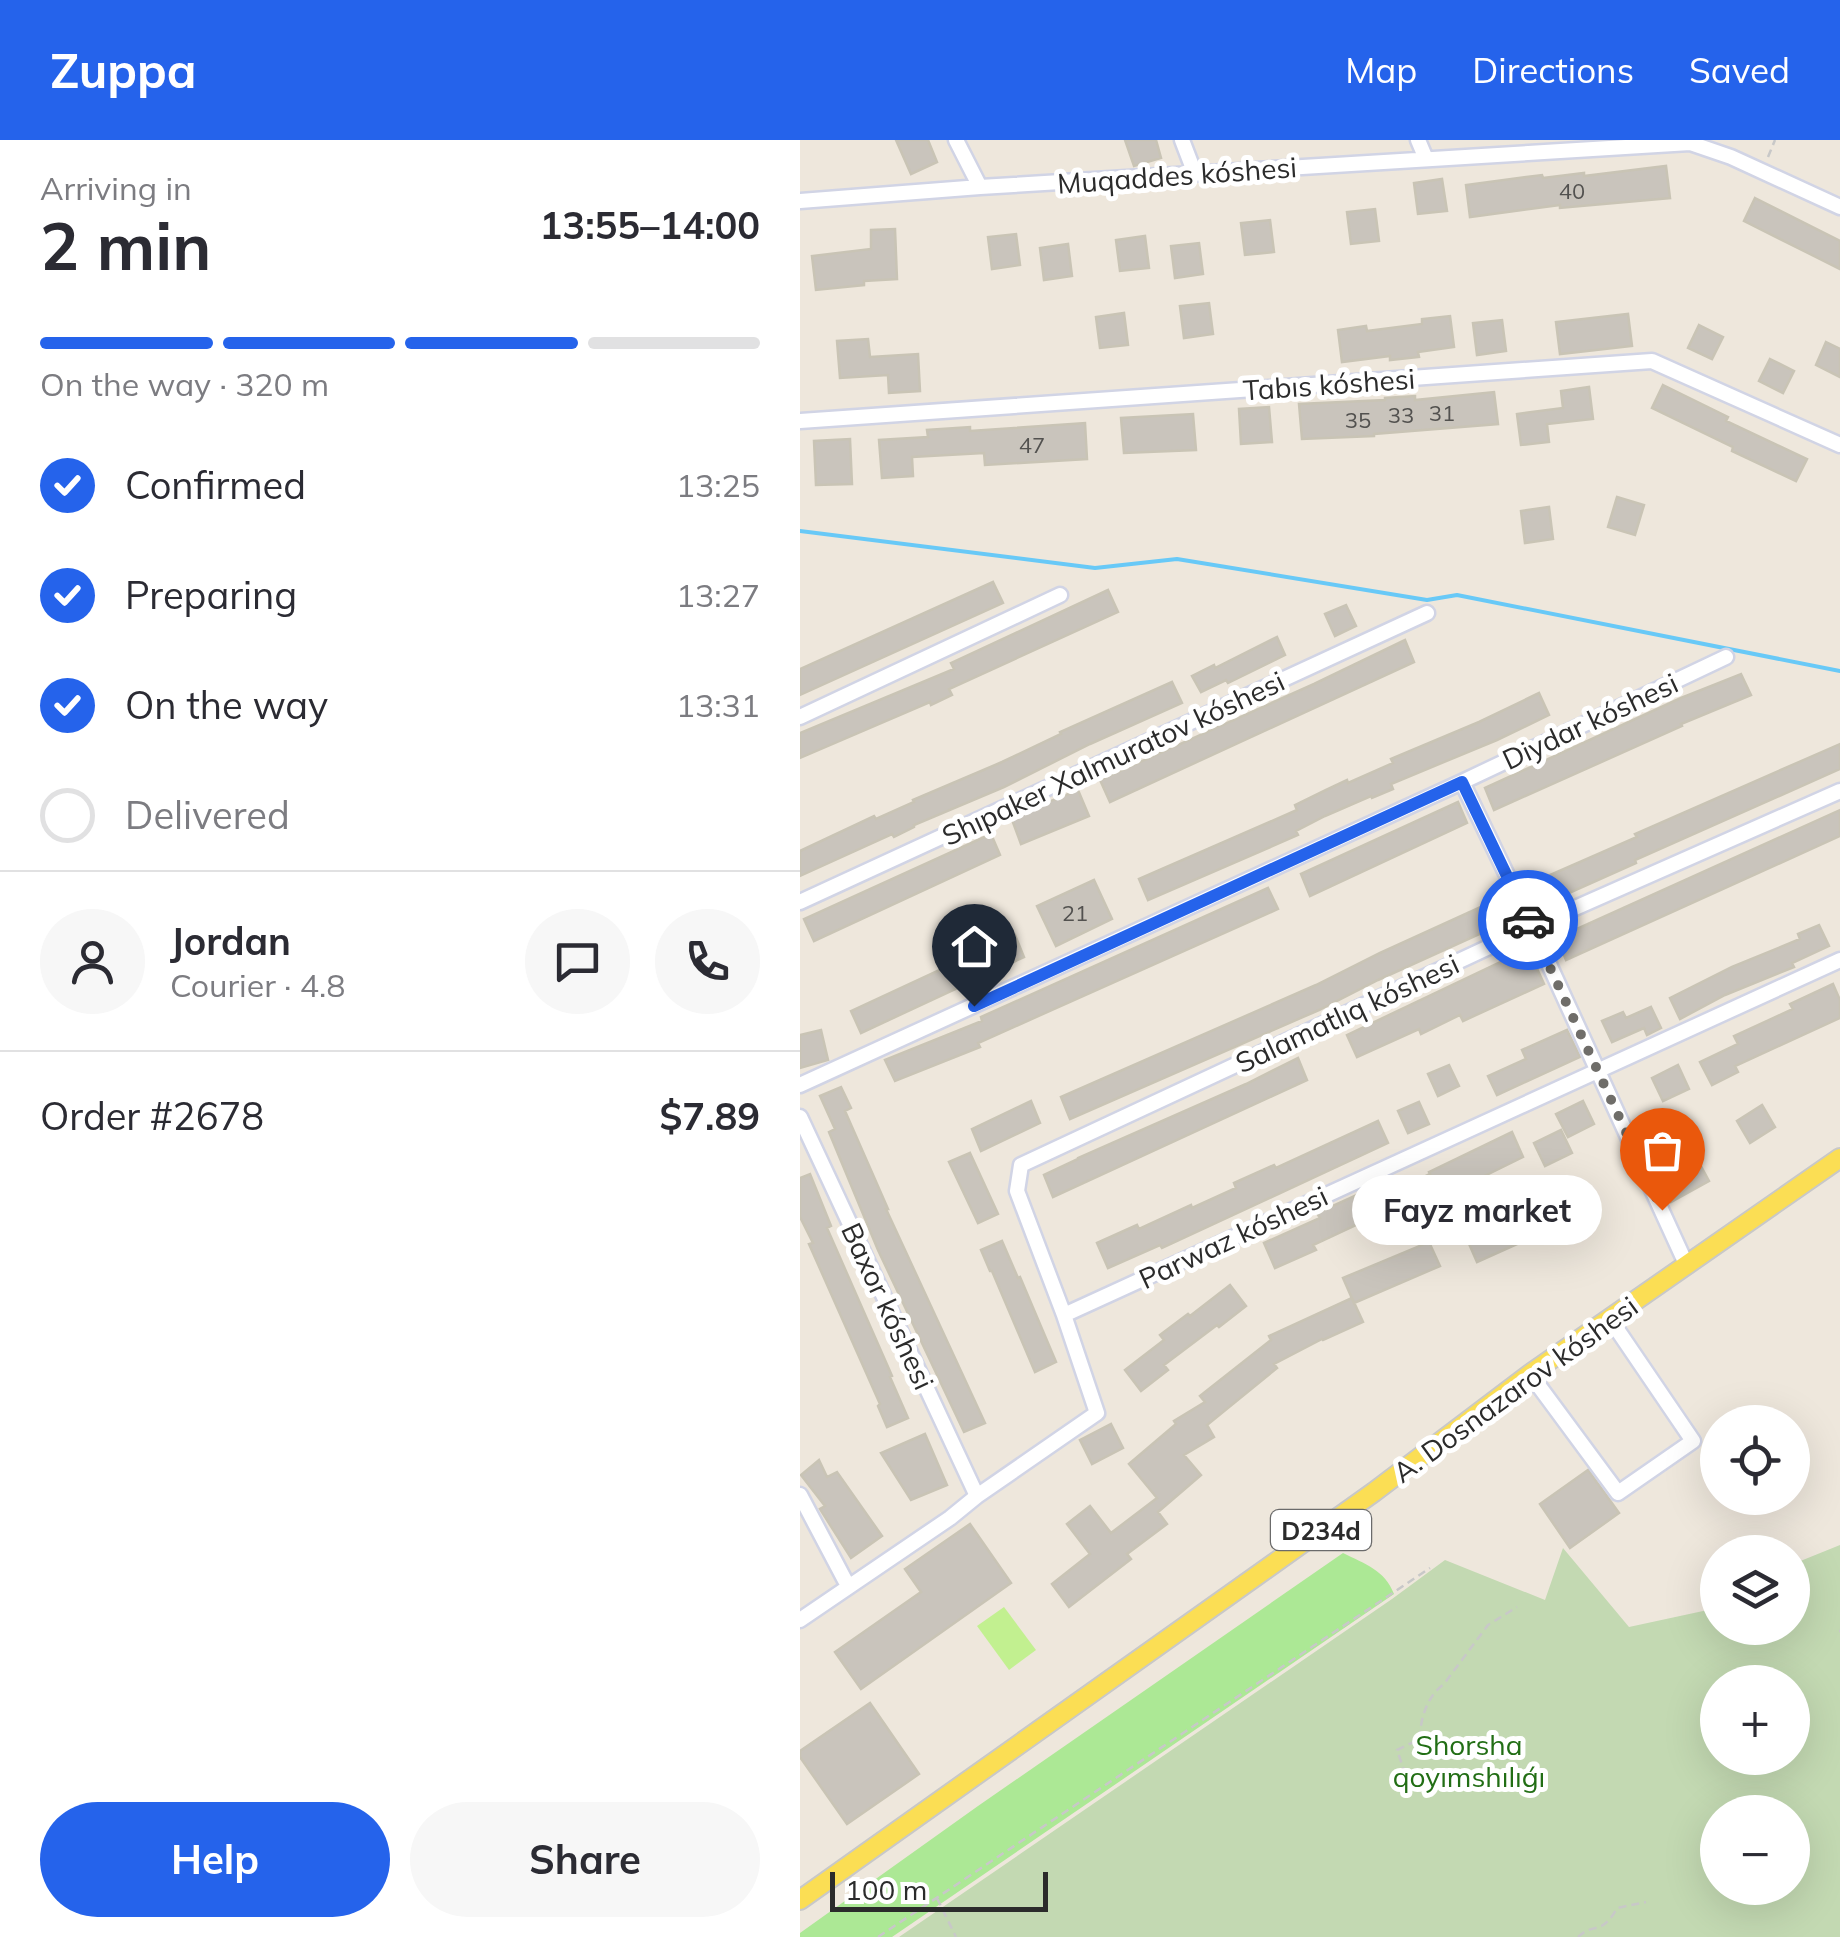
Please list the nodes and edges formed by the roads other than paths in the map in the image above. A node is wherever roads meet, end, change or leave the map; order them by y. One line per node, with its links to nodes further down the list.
1 (956, 140): 7 (street)
2 (1182, 140): 6 (street)
3 (1418, 140): 5 (street)
4 (1632, 143): 5 (street, Muqaddes kóshesi); 9 (street, Muqaddes kóshesi)
5 (1426, 160): 6 (street, Muqaddes kóshesi)
6 (1195, 174): 7 (street, Muqaddes kóshesi)
7 (980, 187): 8 (street, Muqaddes kóshesi)
8 (800, 201)
9 (1840, 206)
10 (800, 420): 11 (street, Tabıs kóshesi)
11 (1840, 445)
12 (1060, 595): 15 (street)
13 (1427, 613): 18 (street, Shıpaker Xalmuratov kóshesi)
14 (1726, 657): 16 (street, Diydar kóshesi)
15 (800, 717)
16 (1462, 782): 19 (street); 22 (street, Diydar kóshesi)
17 (1840, 791): 19 (street, Salamatlıq kóshesi)
18 (800, 902)
19 (1532, 927): 21 (street); 26 (street, Salamatlıq kóshesi)
20 (1840, 960): 21 (street, Parwaz kóshesi)
21 (1597, 1070): 25 (street); 26 (street, Parwaz kóshesi)
22 (800, 1085)
23 (800, 1116): 30 (street, Baxor kóshesi)
24 (1840, 1158): 25 (main road, A. Dosnazarov kóshesi / D234d)
25 (1687, 1266): 27 (main road, A. Dosnazarov kóshesi / D234d)
26 (1064, 1315): 30 (street)
27 (1610, 1318): 28 (main road, A. Dosnazarov kóshesi / D234d); 28 (street)
28 (1530, 1374): 33 (main road, A. Dosnazarov kóshesi / D234d)
29 (800, 1496): 31 (street)
30 (977, 1496): 31 (street)
31 (848, 1586): 32 (street)
32 (800, 1620)
33 (800, 1900)

